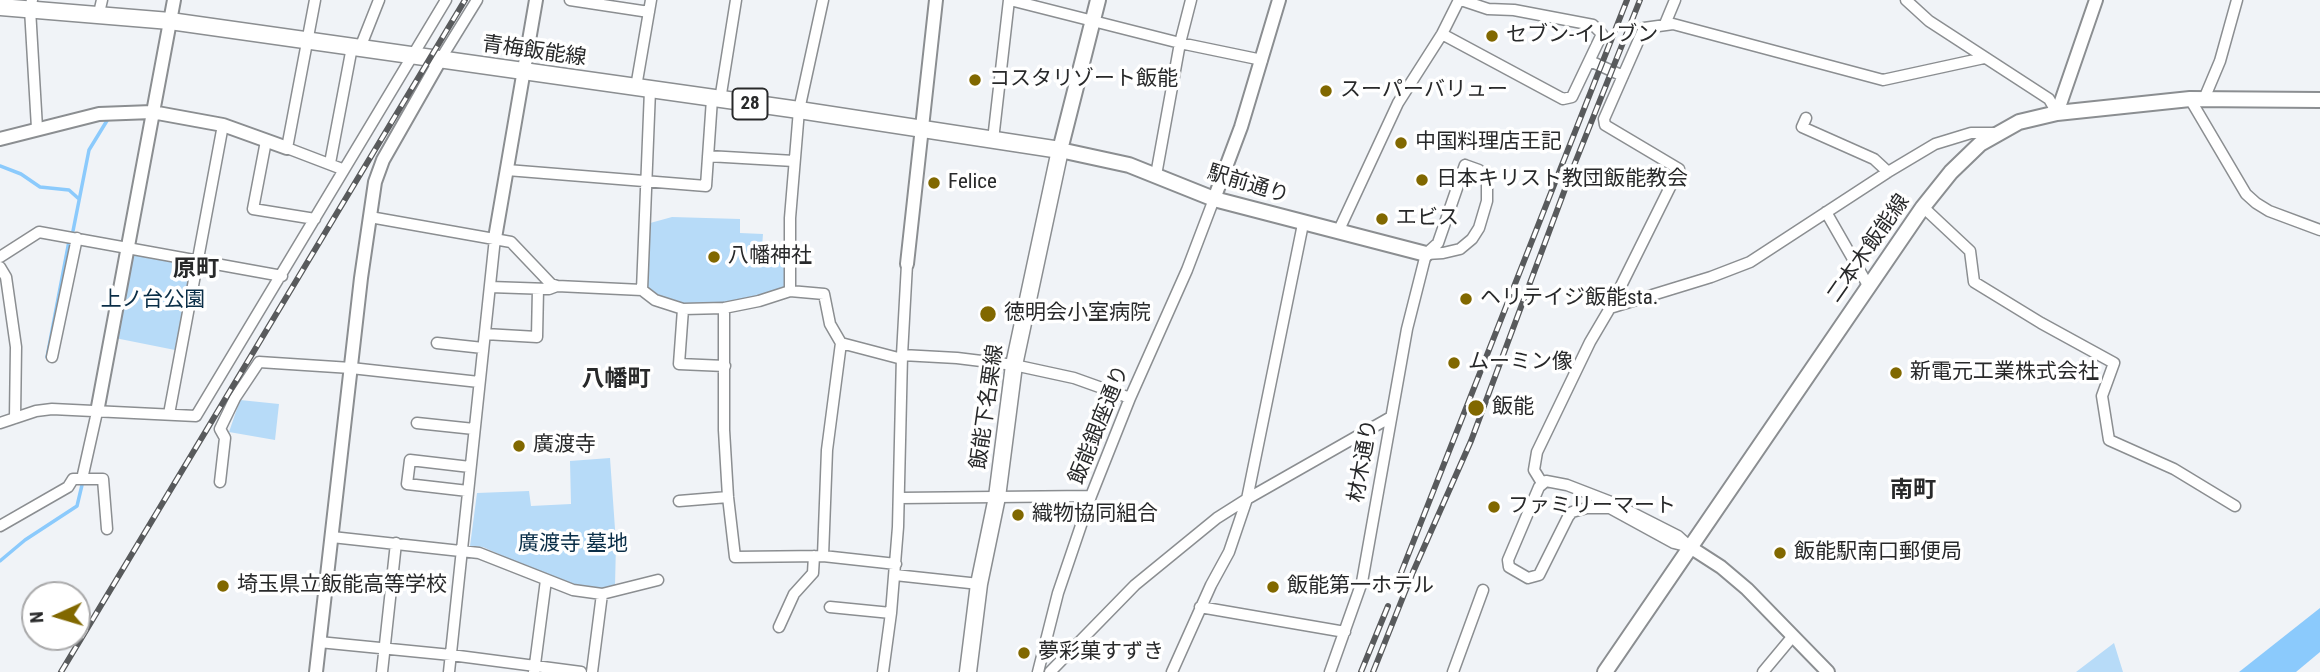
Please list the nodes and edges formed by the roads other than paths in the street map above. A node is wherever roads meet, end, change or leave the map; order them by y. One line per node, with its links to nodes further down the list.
1 (174, 0): 25 (street)
2 (314, 0): 29 (street)
3 (379, 0): 31 (street)
4 (446, 0): 32 (street)
5 (477, 0): 34 (street)
6 (536, 0): 37 (street)
7 (570, 0): 24 (street)
8 (651, 0): 24 (street)
9 (736, 0): 40 (street)
10 (823, 0): 43 (street)
11 (936, 0): 49 (street)
12 (1010, 0): 26 (street); 52 (street)
13 (1098, 0): 26 (main road)
14 (1191, 0): 30 (street)
15 (1279, 0): 35 (street)
16 (1460, 0): 28 (street); 36 (street)
17 (1675, 0): 27 (street)
18 (1906, 0): 33 (street)
19 (2096, 0): 45 (street)
20 (2237, 0): 41 (street)
21 (31, 4): 22 (main road, 青梅飯能線 / 28); 23 (main road, 青梅飯能線 / 28); 48 (street)
22 (0, 7)
23 (100, 7): 25 (main road, 青梅飯能線 / 28)
24 (649, 12): 39 (street)
25 (170, 21): 29 (main road, 青梅飯能線 / 28); 44 (street)
26 (1094, 22): 30 (street); 55 (main road)
27 (1665, 24): 33 (street); 38 (street)
28 (1442, 34): 36 (street); 71 (street)
29 (306, 40): 31 (main road, 青梅飯能線 / 28); 54 (street)
30 (1180, 43): 35 (street); 62 (street)
31 (356, 48): 32 (main road, 青梅飯能線 / 28); 58 (street)
32 (413, 56): 34 (main road, 青梅飯能線 / 28); 59 (street)
33 (1984, 58): 45 (street)
34 (440, 60): 37 (main road, 青梅飯能線 / 28); 67 (street)
35 (1262, 60): 64 (street)
36 (1590, 61): 38 (street)
37 (523, 72): 39 (main road, 青梅飯能線 / 28); 60 (street)
38 (1623, 76): 88 (street)
39 (643, 89): 40 (main road, 青梅飯能線 / 28); 63 (street)
40 (716, 99): 43 (main road, 青梅飯能線 / 28); 56 (street)
41 (2197, 99): 42 (main road, 二本木飯能線); 45 (main road, 二本木飯能線); 70 (street)
42 (2320, 100)
43 (799, 110): 49 (main road, 青梅飯能線 / 28); 57 (street)
44 (152, 112): 47 (street); 48 (street); 74 (street)
45 (2057, 113): 50 (main road, 二本木飯能線)
46 (1806, 118): 61 (street)
47 (223, 125): 53 (street); 77 (street)
48 (37, 128): 51 (street)
49 (921, 130): 52 (main road, 青梅飯能線 / 28); 78 (street)
50 (1996, 133): 61 (street); 65 (main road, 二本木飯能線)
51 (0, 139)
52 (993, 140): 55 (main road, 青梅飯能線 / 28)
53 (266, 141): 54 (street); 68 (street)
54 (287, 148): 58 (street)
55 (1060, 150): 62 (main road, 駅前通り); 96 (main road, 飯能下名栗線)
56 (708, 156): 57 (street); 63 (street)
57 (794, 161): 86 (street)
58 (330, 163): 59 (street)
59 (342, 169): 68 (street)
60 (507, 170): 63 (street); 73 (street)
61 (1888, 172): 66 (street)
62 (1156, 176): 64 (main road, 駅前通り)
63 (646, 182): 85 (street)
64 (1214, 200): 69 (main road, 駅前通り); 100 (street, 飯能銀座通り)
65 (1923, 207): 83 (main road, 二本木飯能線); 119 (street)
66 (1826, 212): 83 (street); 88 (street)
67 (370, 217): 73 (street); 98 (street)
68 (315, 219): 80 (street)
69 (1303, 224): 71 (main road, 駅前通り); 117 (street)
70 (2320, 230)
71 (1338, 232): 75 (main road, 駅前通り)
72 (77, 237): 74 (street); 76 (street); 94 (street)
73 (495, 238): 81 (street); 82 (street)
74 (127, 247): 77 (street); 101 (street)
75 (1426, 254): 75 (street, 材木通り); 103 (street, 材木通り)
76 (0, 257)
77 (199, 261): 80 (street); 102 (street)
78 (907, 264): 95 (street)
79 (0, 267): 104 (street)
80 (282, 276): 102 (street)
81 (557, 286): 84 (street); 85 (street)
82 (490, 287): 84 (street); 90 (street)
83 (1869, 287): 124 (main road, 二本木飯能線)
84 (538, 289): 90 (street)
85 (642, 290): 89 (street)
86 (790, 291): 87 (street); 91 (street)
87 (724, 308): 89 (street); 97 (street)
88 (1610, 308): 111 (street)
89 (683, 309): 97 (street)
90 (485, 334): 93 (street)
91 (841, 343): 95 (street); 126 (street)
92 (436, 344): 93 (street)
93 (483, 348): 99 (street)
94 (52, 357)
95 (902, 357): 96 (street); 116 (street)
96 (1014, 365): 100 (street); 115 (main road, 飯能下名栗線)
97 (725, 366): 113 (street)
98 (351, 368): 99 (street); 110 (street); 122 (street)
99 (479, 382): 107 (street)
100 (1130, 398): 114 (street, 飯能銀座通り)
101 (97, 412): 102 (street); 104 (street); 109 (street)
102 (169, 414)
103 (1391, 417): 117 (street); 137 (street, 材木通り)
104 (15, 418): 105 (street)
105 (0, 423)
106 (417, 423): 107 (street)
107 (474, 429): 108 (street)
108 (470, 467): 112 (street); 112 (street)
109 (82, 479): 120 (street); 121 (street)
110 (220, 482)
111 (1542, 483): 124 (street); 124 (street)
112 (468, 491): 125 (street)
113 (728, 496): 118 (street); 126 (street)
114 (1091, 496): 115 (street); 150 (street, 飯能銀座通り)
115 (996, 497): 116 (street); 130 (main road, 飯能下名栗線)
116 (900, 498): 127 (street)
117 (1247, 499): 134 (street); 151 (street)
118 (679, 501)
119 (2235, 506)
120 (0, 526)
121 (107, 529)
122 (332, 537): 123 (street); 139 (street)
123 (396, 543): 125 (street); 140 (street)
124 (1690, 547): 138 (street); 155 (main road, 二本木飯能線)
125 (462, 551): 128 (street); 141 (street)
126 (819, 556): 127 (street); 136 (street)
127 (895, 569): 130 (street); 135 (street)
128 (546, 580): 132 (street); 142 (street)
129 (658, 580): 132 (street)
130 (979, 584): 149 (main road, 飯能下名栗線)
131 (1483, 590): 154 (street)
132 (601, 594): 147 (street)
133 (830, 607): 135 (street)
134 (1200, 607): 137 (street); 152 (street)
135 (891, 613): 148 (street)
136 (779, 626)
137 (1345, 632): 153 (street, 材木通り)
138 (1793, 636): 156 (street); 157 (street)
139 (319, 642): 140 (street); 143 (street)
140 (385, 648): 141 (street); 144 (street)
141 (451, 655): 142 (street); 145 (street)
142 (534, 668): 146 (street)
143 (316, 672)
144 (382, 672)
145 (449, 672)
146 (581, 672)
147 (592, 672)
148 (883, 672)
149 (968, 672)
150 (1038, 672)
151 (1050, 672)
152 (1172, 672)
153 (1330, 672)
154 (1453, 672)
155 (1605, 672)
156 (1763, 672)
157 (1828, 672)

